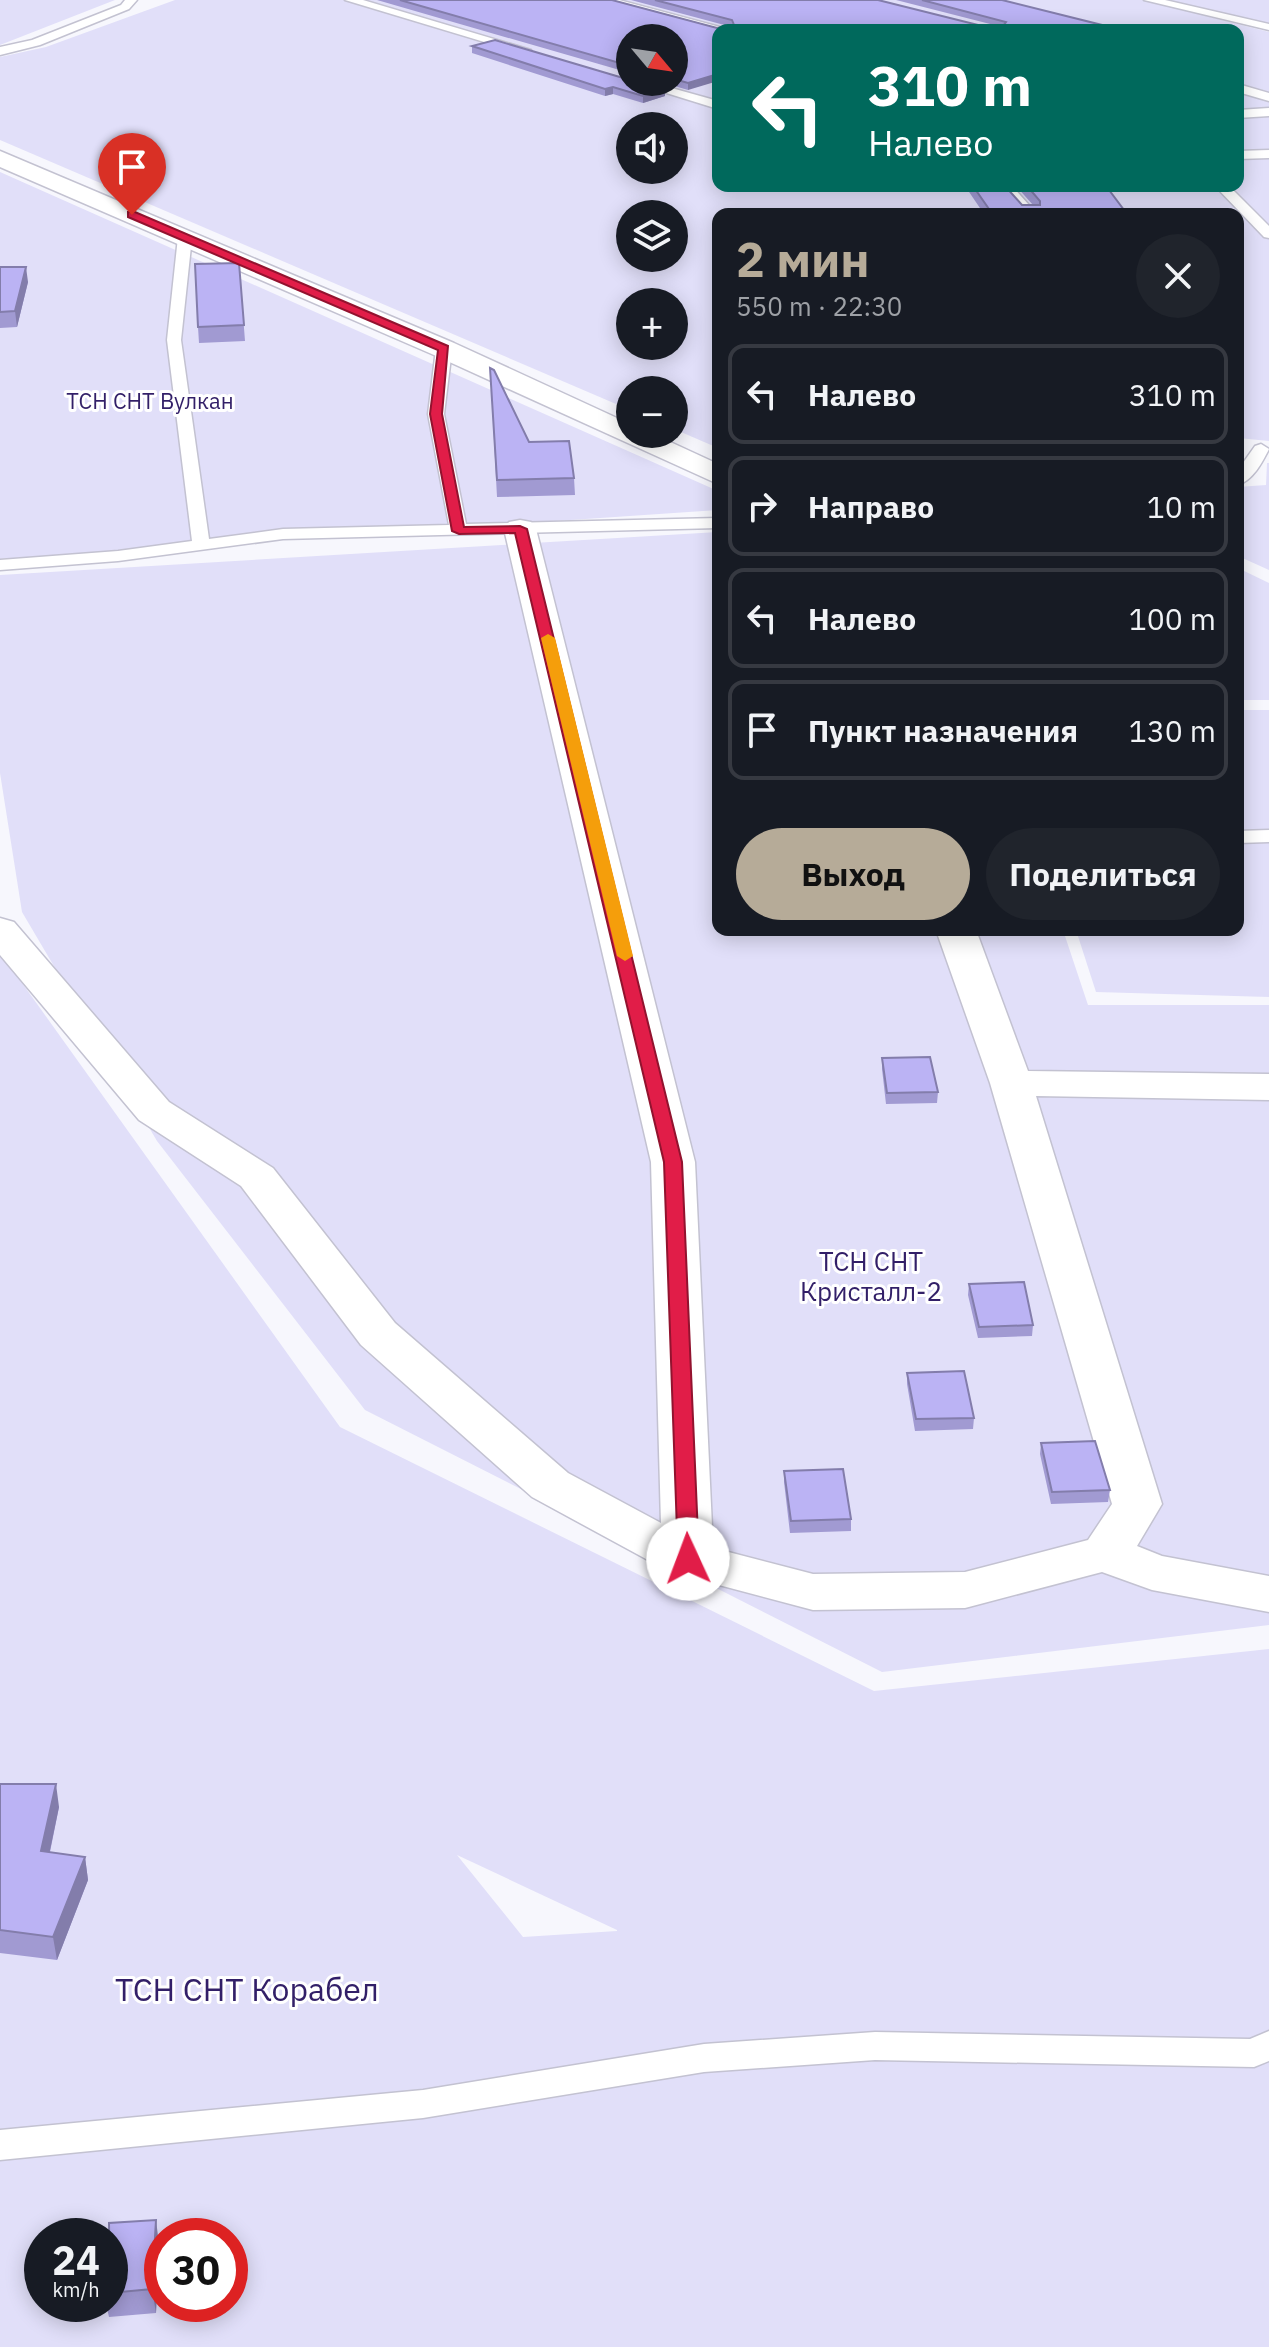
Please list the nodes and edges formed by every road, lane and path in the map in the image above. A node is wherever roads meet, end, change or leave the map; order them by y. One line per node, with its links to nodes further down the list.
1 (131, 0): 7 (lane)
2 (351, 0): 8 (lane)
3 (605, 0): 5 (lane)
4 (1150, 0): 6 (lane)
5 (712, 27)
6 (1269, 27)
7 (0, 51)
8 (542, 55)
9 (1244, 90): 11 (lane)
10 (686, 96): 12 (lane)
11 (1269, 97)
12 (712, 103)
13 (1269, 112): 14 (lane)
14 (1244, 114)
15 (1269, 154): 16 (lane)
16 (1244, 155)
17 (0, 158): 24 (street)
18 (1010, 192): 20 (lane)
19 (1228, 192): 21 (lane)
20 (1025, 208)
21 (1244, 208)
22 (1244, 208): 23 (lane)
23 (1269, 234)
24 (185, 237): 25 (street); 33 (lane)
25 (444, 349): 28 (street); 32 (lane)
26 (1244, 446): 27 (lane)
27 (1265, 449): 29 (lane)
28 (712, 472)
29 (1244, 474)
30 (712, 523): 31 (lane)
31 (520, 529): 32 (lane); 42 (street)
32 (459, 531): 33 (lane)
33 (201, 545): 34 (lane)
34 (0, 565)
35 (1269, 836): 36 (lane)
36 (1244, 837)
37 (0, 930): 42 (street)
38 (958, 936): 39 (street)
39 (1011, 1083): 40 (street); 41 (street)
40 (1269, 1087)
41 (1106, 1553): 42 (street); 43 (street)
42 (688, 1559)
43 (1269, 1594)
44 (1269, 2045): 45 (lane)
45 (0, 2145)

